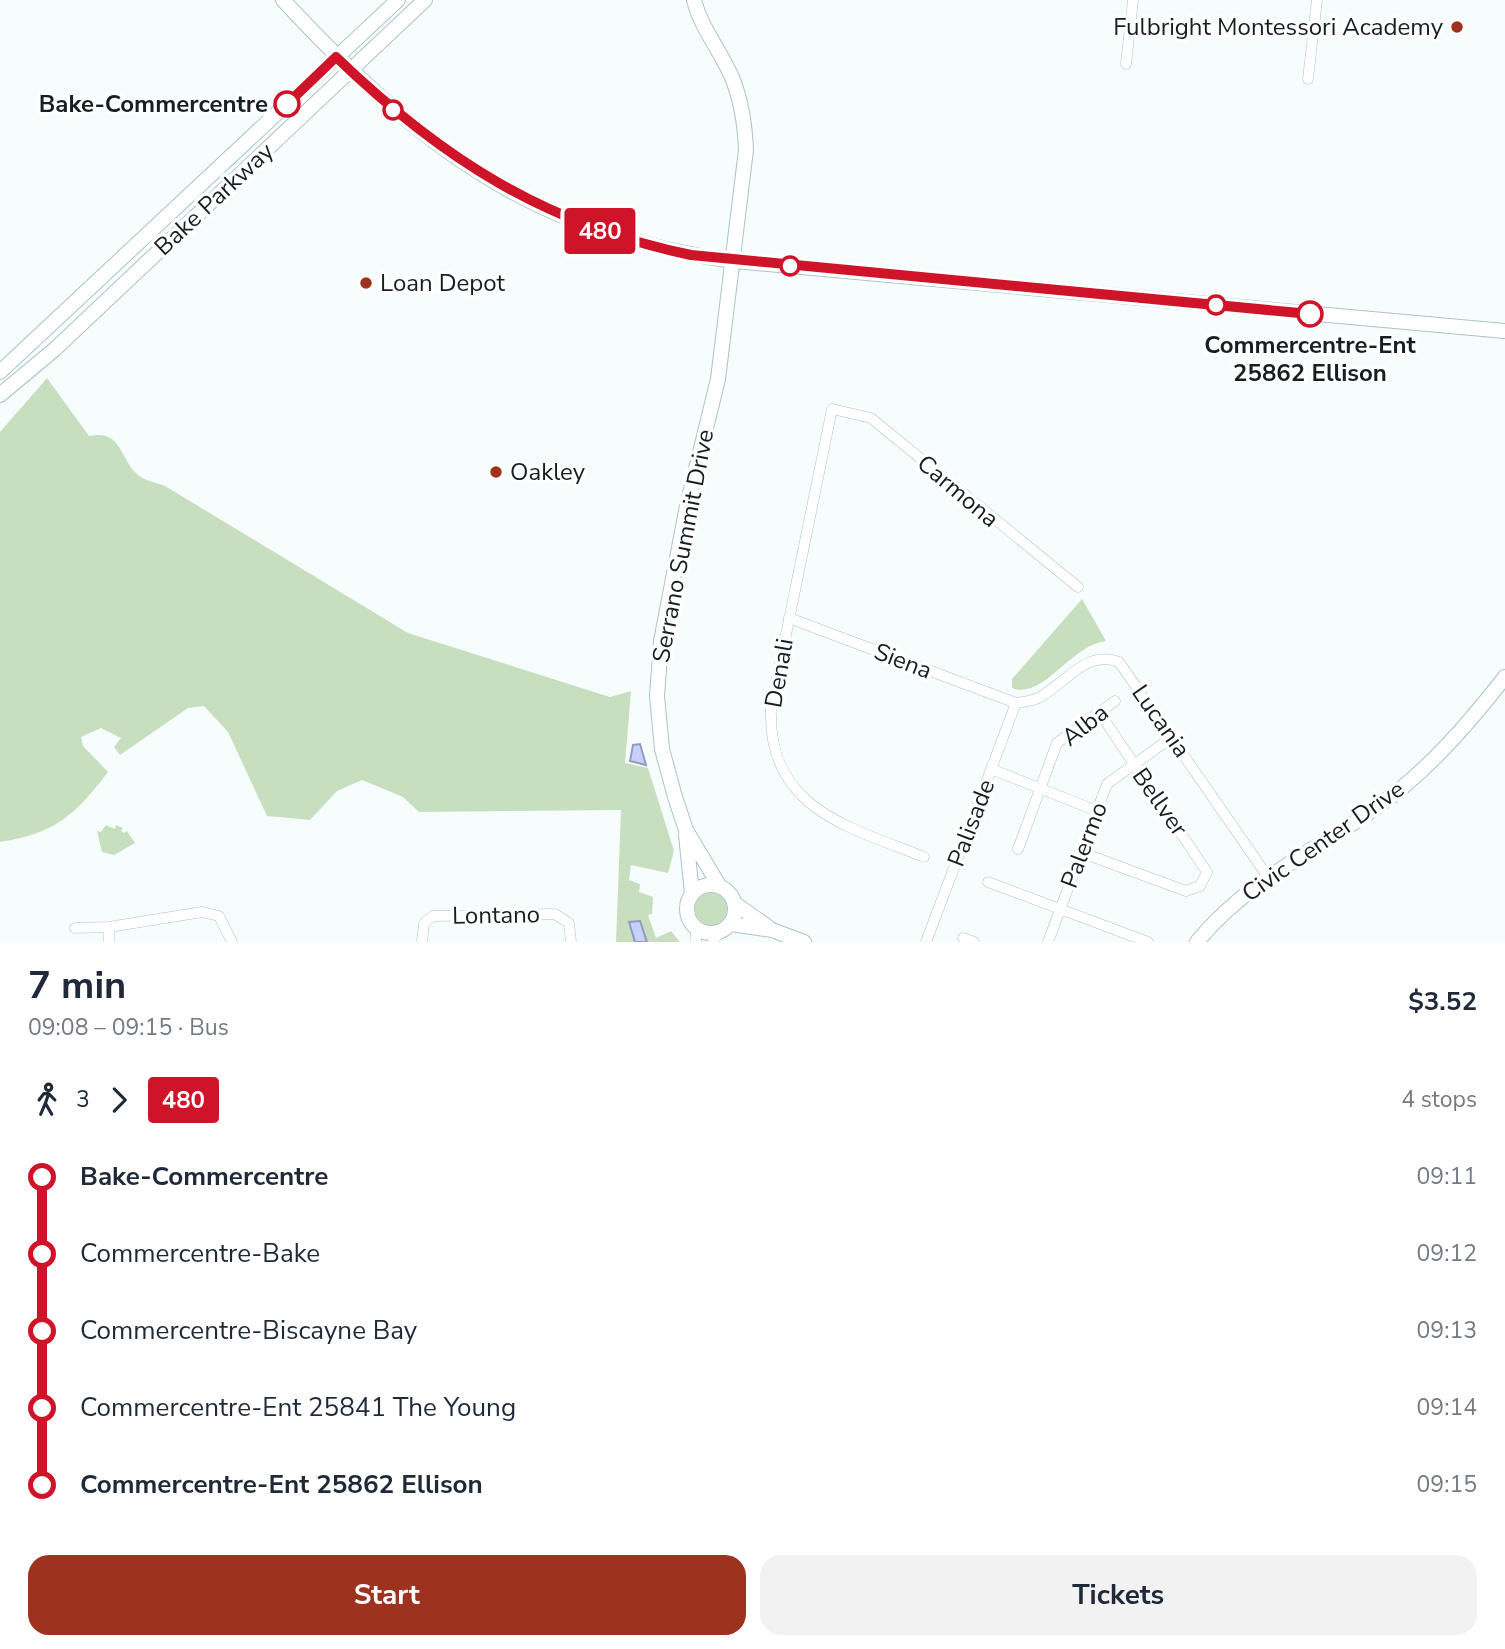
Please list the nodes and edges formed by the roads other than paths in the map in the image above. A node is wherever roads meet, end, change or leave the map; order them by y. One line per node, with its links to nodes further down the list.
1 (283, 0): 7 (street)
2 (398, 0): 7 (street, Bake Parkway)
3 (425, 0): 9 (street, Bake Parkway)
4 (694, 0): 11 (street, Serrano Summit Drive)
5 (1133, 0): 8 (street)
6 (1317, 0): 10 (street)
7 (336, 57): 9 (street); 13 (street, Bake Parkway)
8 (1126, 64)
9 (350, 70): 11 (street); 14 (street, Bake Parkway)
10 (1308, 79)
11 (734, 261): 12 (street); 27 (street, Serrano Summit Drive)
12 (1505, 331)
13 (0, 372)
14 (0, 395)
15 (832, 409): 16 (street, Carmona); 17 (street, Denali)
16 (1078, 587)
17 (789, 618): 20 (street, Siena); 30 (street, Denali)
18 (1505, 677): 31 (street, Civic Center Drive)
19 (1115, 701): 21 (street, Alba)
20 (1016, 703): 22 (street, Lucania); 24 (street, Palisade)
21 (1099, 712): 23 (street, Bellver); 25 (street, Alba)
22 (1172, 737): 23 (street, Palermo); 31 (street, Lucania)
23 (1133, 765): 26 (street, Palermo); 29 (street, Bellver)
24 (991, 769): 25 (street); 47 (street, Palisade)
25 (1040, 789): 26 (street); 28 (street, Alba)
26 (1097, 811): 29 (street, Palermo)
27 (686, 830): 33 (street, Serrano Summit Drive); 34 (street, Serrano Summit Drive)
28 (1018, 849)
29 (1080, 852): 36 (street, Palermo)
30 (924, 857)
31 (1268, 877): 50 (street, Civic Center Drive)
32 (988, 882): 36 (street)
33 (720, 887): 34 (street); 35 (street, Serrano Summit Drive)
34 (692, 894): 41 (street, Serrano Summit Drive)
35 (734, 903): 39 (street, Serrano Summit Drive); 40 (street)
36 (1060, 908): 48 (street, Palermo); 49 (street)
37 (109, 927): 38 (street); 42 (street); 43 (street)
38 (75, 928)
39 (772, 930): 40 (street, Serrano Summit Drive); 46 (street)
40 (721, 933): 41 (street, Serrano Summit Drive)
41 (696, 935)
42 (109, 942)
43 (232, 942)
44 (422, 942): 45 (street, Lontano)
45 (571, 942)
46 (804, 942)
47 (926, 942)
48 (1048, 942)
49 (1148, 942)
50 (1197, 942)

